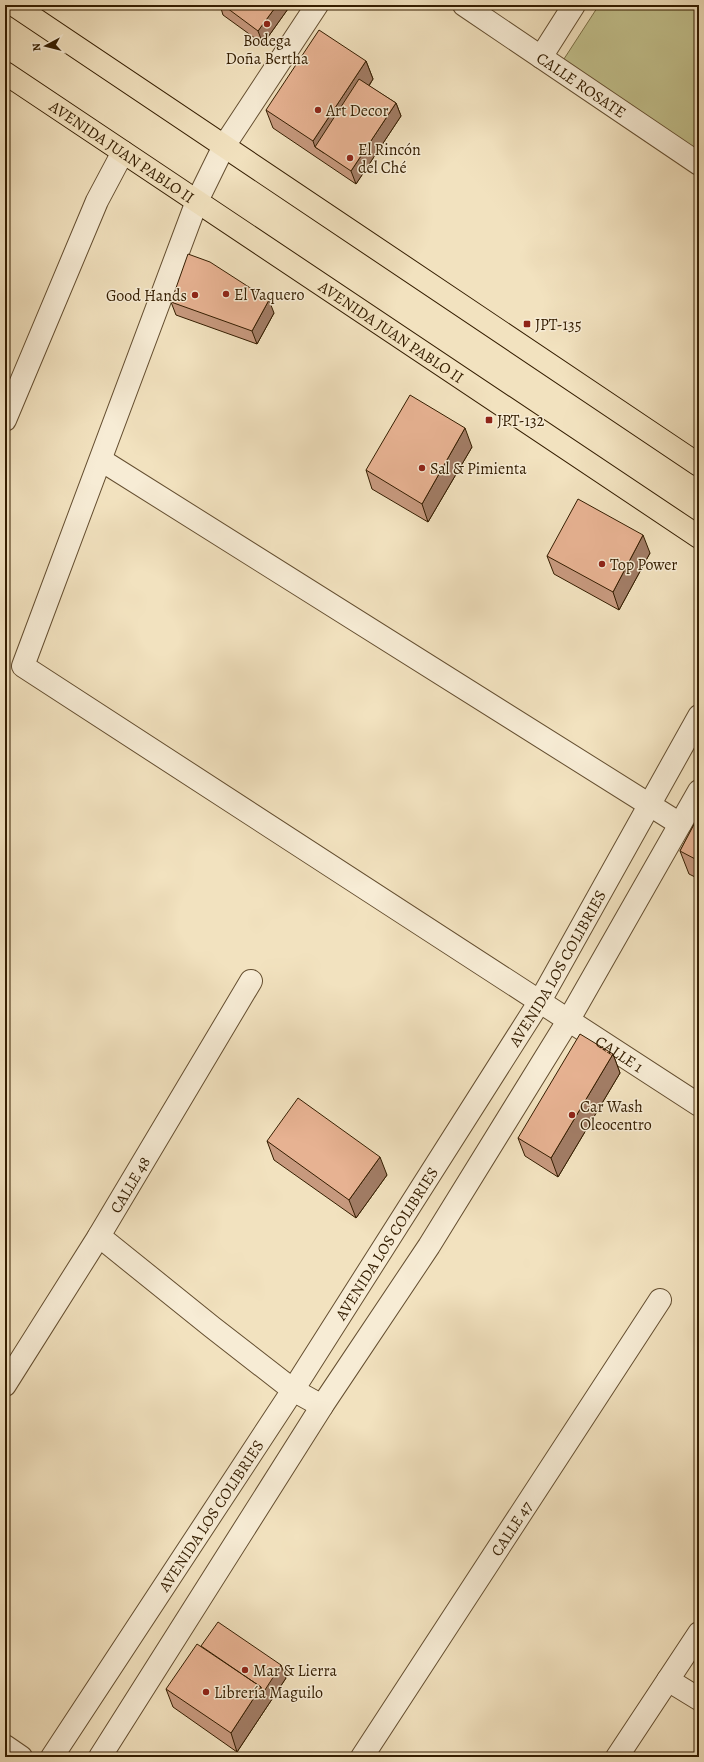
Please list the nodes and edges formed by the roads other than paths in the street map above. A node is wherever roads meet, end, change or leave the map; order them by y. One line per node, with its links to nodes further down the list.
1 (14, 5): 7 (main road)
2 (317, 5): 7 (street)
3 (464, 5): 5 (street, CALLE ROSATE)
4 (574, 5): 5 (street)
5 (541, 57): 9 (street, CALLE ROSATE)
6 (5, 73): 8 (main road, AVENIDA JUAN PABLO II)
7 (224, 146): 10 (street); 13 (main road)
8 (123, 152): 10 (main road, AVENIDA JUAN PABLO II); 11 (street)
9 (699, 164)
10 (197, 201): 12 (street); 14 (main road, AVENIDA JUAN PABLO II)
11 (5, 420)
12 (101, 460): 17 (street); 20 (street, CALLE 1)
13 (699, 465)
14 (699, 537)
15 (699, 716): 17 (street, AVENIDA LOS COLIBRIES)
16 (699, 791): 18 (street)
17 (650, 805): 18 (street); 20 (street, AVENIDA LOS COLIBRIES)
18 (680, 824): 21 (street)
19 (251, 981): 23 (street, CALLE 48)
20 (540, 1001): 21 (street, CALLE 1); 26 (street, AVENIDA LOS COLIBRIES)
21 (568, 1021): 22 (street, CALLE 1); 27 (street)
22 (699, 1105)
23 (99, 1236): 25 (street, CALLE 48); 26 (street)
24 (660, 1300): 35 (street, CALLE 47)
25 (5, 1385)
26 (294, 1390): 27 (street); 33 (street, AVENIDA LOS COLIBRIES)
27 (322, 1406): 34 (street)
28 (699, 1633): 29 (street)
29 (668, 1680): 30 (street); 36 (street)
30 (699, 1699)
31 (5, 1746): 32 (street)
32 (21, 1757)
33 (52, 1757)
34 (100, 1757)
35 (362, 1757)
36 (617, 1757)

